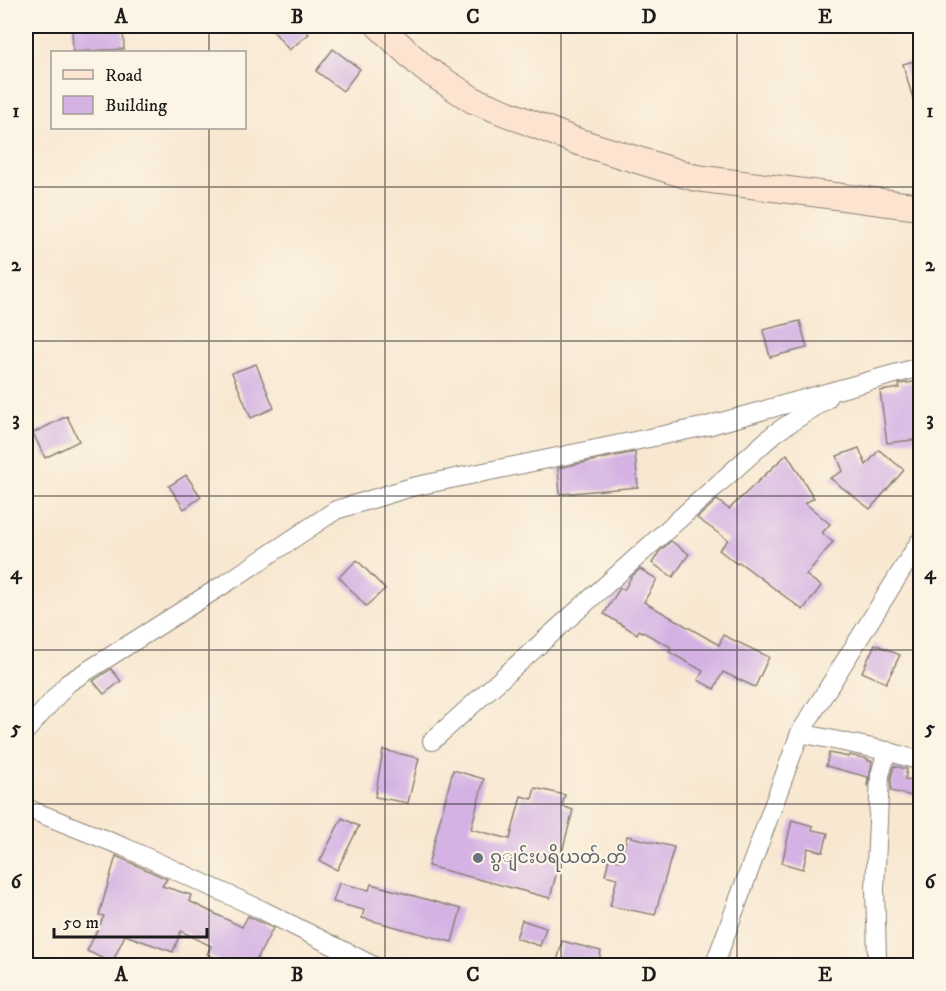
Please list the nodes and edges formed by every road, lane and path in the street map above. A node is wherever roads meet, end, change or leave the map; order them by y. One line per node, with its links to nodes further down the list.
1 (379, 26): 2 (main road)
2 (921, 207)
3 (921, 368): 4 (street)
4 (844, 388): 6 (street); 8 (street)
5 (921, 541): 7 (street)
6 (26, 731)
7 (800, 733): 9 (street); 14 (street)
8 (432, 741)
9 (886, 751): 10 (street); 12 (street)
10 (921, 761)
11 (26, 808): 13 (street)
12 (878, 956)
13 (374, 966)
14 (714, 966)

